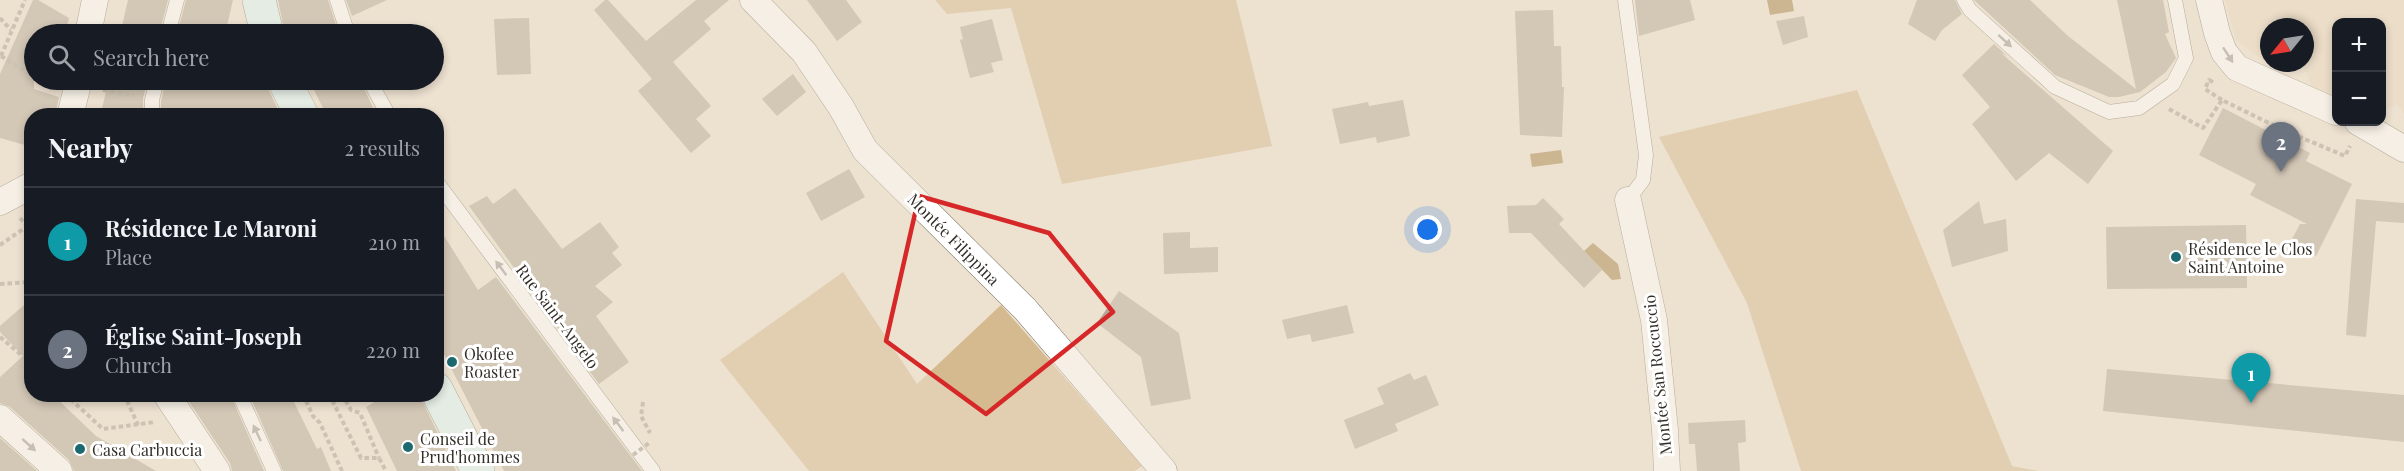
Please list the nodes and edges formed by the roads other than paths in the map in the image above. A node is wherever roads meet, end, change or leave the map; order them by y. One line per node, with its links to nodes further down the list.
1 (95, 0): 10 (street)
2 (177, 0): 11 (lane)
3 (259, 0): 12 (main road)
4 (337, 0): 13 (lane)
5 (753, 0): 38 (street, Montée Filippina)
6 (1624, 0): 27 (lane, Montée San Roccuccio)
7 (1964, 0): 8 (lane, one-way to 8)
8 (2175, 0)
9 (2209, 0): 22 (street, one-way to 22)
10 (90, 24)
11 (171, 24)
12 (265, 24)
13 (345, 24)
14 (76, 90): 18 (street)
15 (154, 90): 19 (lane)
16 (289, 90): 20 (main road)
17 (375, 90): 21 (lane)
18 (72, 108)
19 (152, 108)
20 (298, 108)
21 (385, 108)
22 (2332, 110)
23 (2365, 126): 24 (street)
24 (2404, 149)
25 (24, 192): 28 (street)
26 (444, 192): 37 (lane, Rue Saint-Angelo, one-way to 26)
27 (1628, 200): 39 (street, Montée San Roccuccio)
28 (0, 202)
29 (171, 402): 34 (street)
30 (243, 402): 35 (lane, one-way to 30)
31 (443, 402): 36 (main road)
32 (0, 418): 33 (street, one-way to 33)
33 (59, 471)
34 (217, 471)
35 (274, 471)
36 (478, 471)
37 (653, 471)
38 (1164, 471)
39 (1667, 471)

